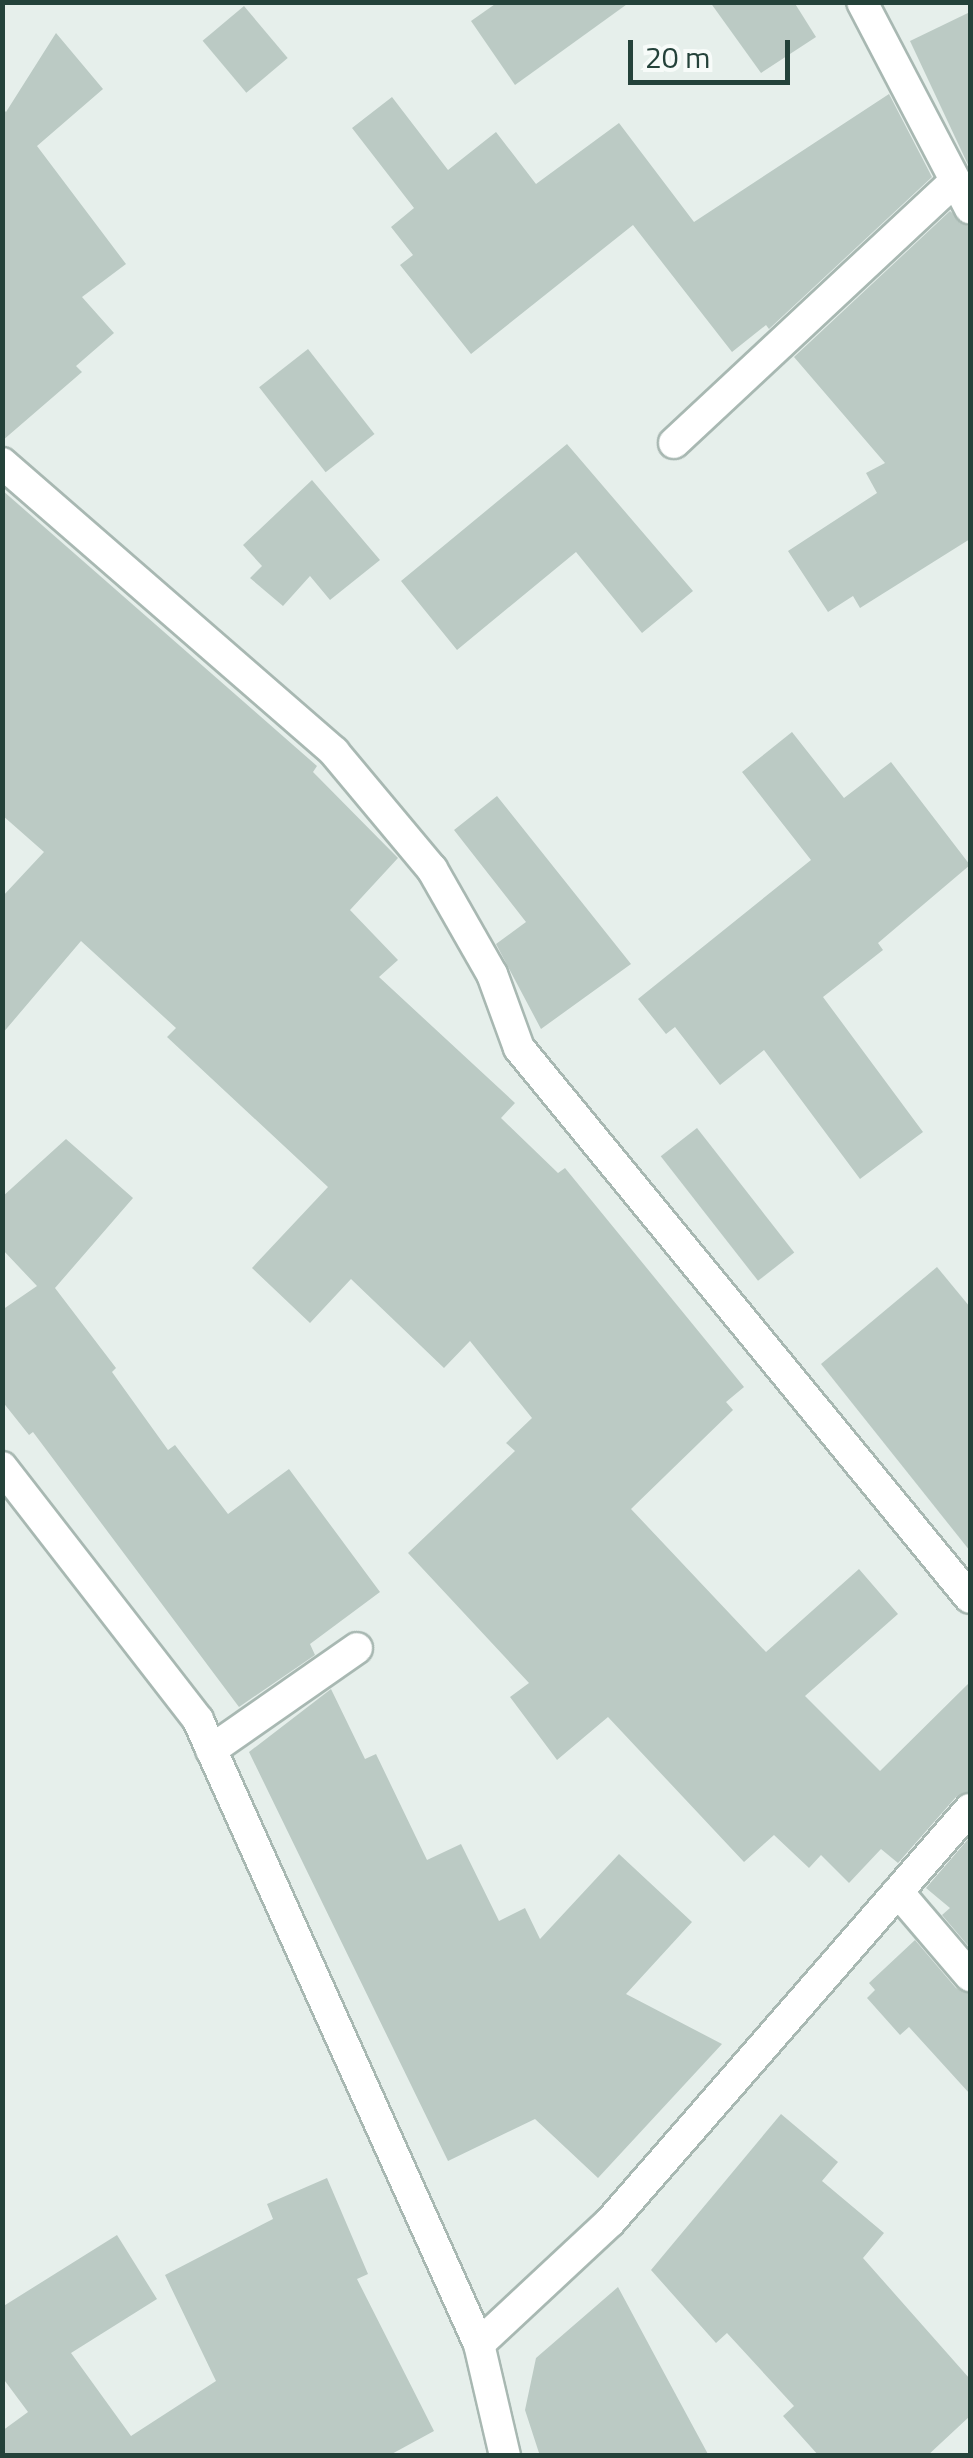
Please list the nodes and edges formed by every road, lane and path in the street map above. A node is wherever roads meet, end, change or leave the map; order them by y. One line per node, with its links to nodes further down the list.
1 (862, 2): 2 (street)
2 (955, 182): 3 (street); 4 (street)
3 (970, 209)
4 (674, 443)
5 (2, 463): 7 (street)
6 (2, 1466): 9 (street)
7 (970, 1598)
8 (357, 1648): 9 (street)
9 (211, 1750): 13 (street)
10 (970, 1810): 11 (street)
11 (898, 1892): 12 (street); 13 (street)
12 (970, 1976)
13 (479, 2344): 14 (street)
14 (505, 2456)

